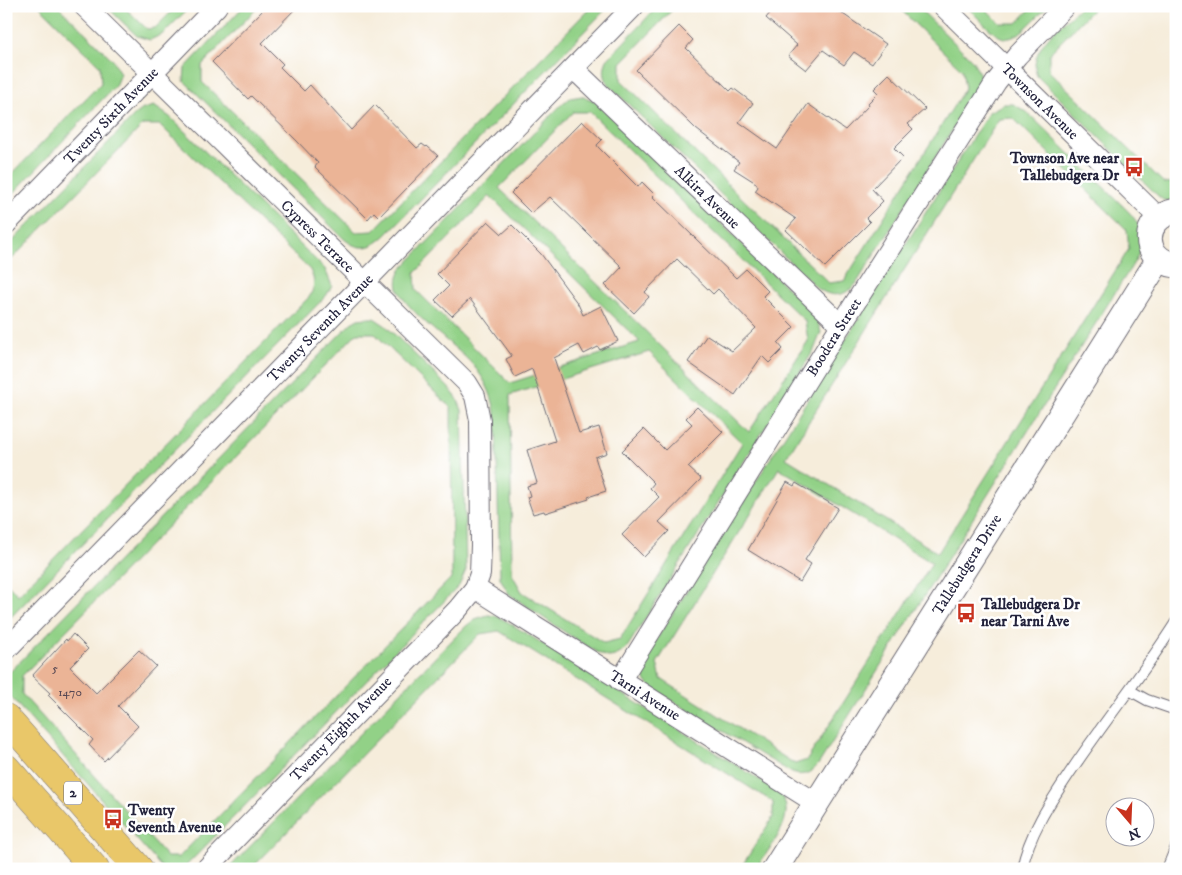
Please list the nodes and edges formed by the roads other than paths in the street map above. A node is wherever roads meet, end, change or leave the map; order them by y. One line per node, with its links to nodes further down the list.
1 (84, 6): 8 (street, Cypress Terrace)
2 (216, 6): 8 (street, Twenty Sixth Avenue)
3 (634, 6): 7 (street, Twenty Seventh Avenue)
4 (943, 6): 6 (street, Townson Avenue)
5 (1065, 6): 6 (street, Boodera Street)
6 (1007, 68): 9 (street, Townson Avenue); 13 (street, Boodera Street)
7 (574, 69): 12 (street, Twenty Seventh Avenue); 13 (street, Alkira Avenue)
8 (152, 73): 10 (street, Twenty Sixth Avenue); 12 (street, Cypress Terrace)
9 (1167, 214): 11 (street)
10 (6, 224)
11 (1167, 262): 22 (street, Tallebudgera Drive)
12 (364, 284): 14 (street, Cypress Terrace); 16 (street, Twenty Seventh Avenue)
13 (841, 325): 17 (street, Boodera Street)
14 (475, 588): 17 (street, Tarni Avenue); 26 (street, Twenty Eighth Avenue)
15 (1174, 628): 18 (lane)
16 (6, 650)
17 (620, 681): 22 (street, Tarni Avenue)
18 (1129, 690): 19 (lane); 28 (lane)
19 (1176, 710)
20 (6, 718): 25 (highway, 2)
21 (6, 768): 24 (highway, 2)
22 (816, 803): 27 (street, Tallebudgera Drive)
23 (1176, 847): 29 (lane)
24 (95, 869)
25 (139, 869)
26 (206, 869)
27 (775, 869)
28 (1022, 869)
29 (1167, 869)

